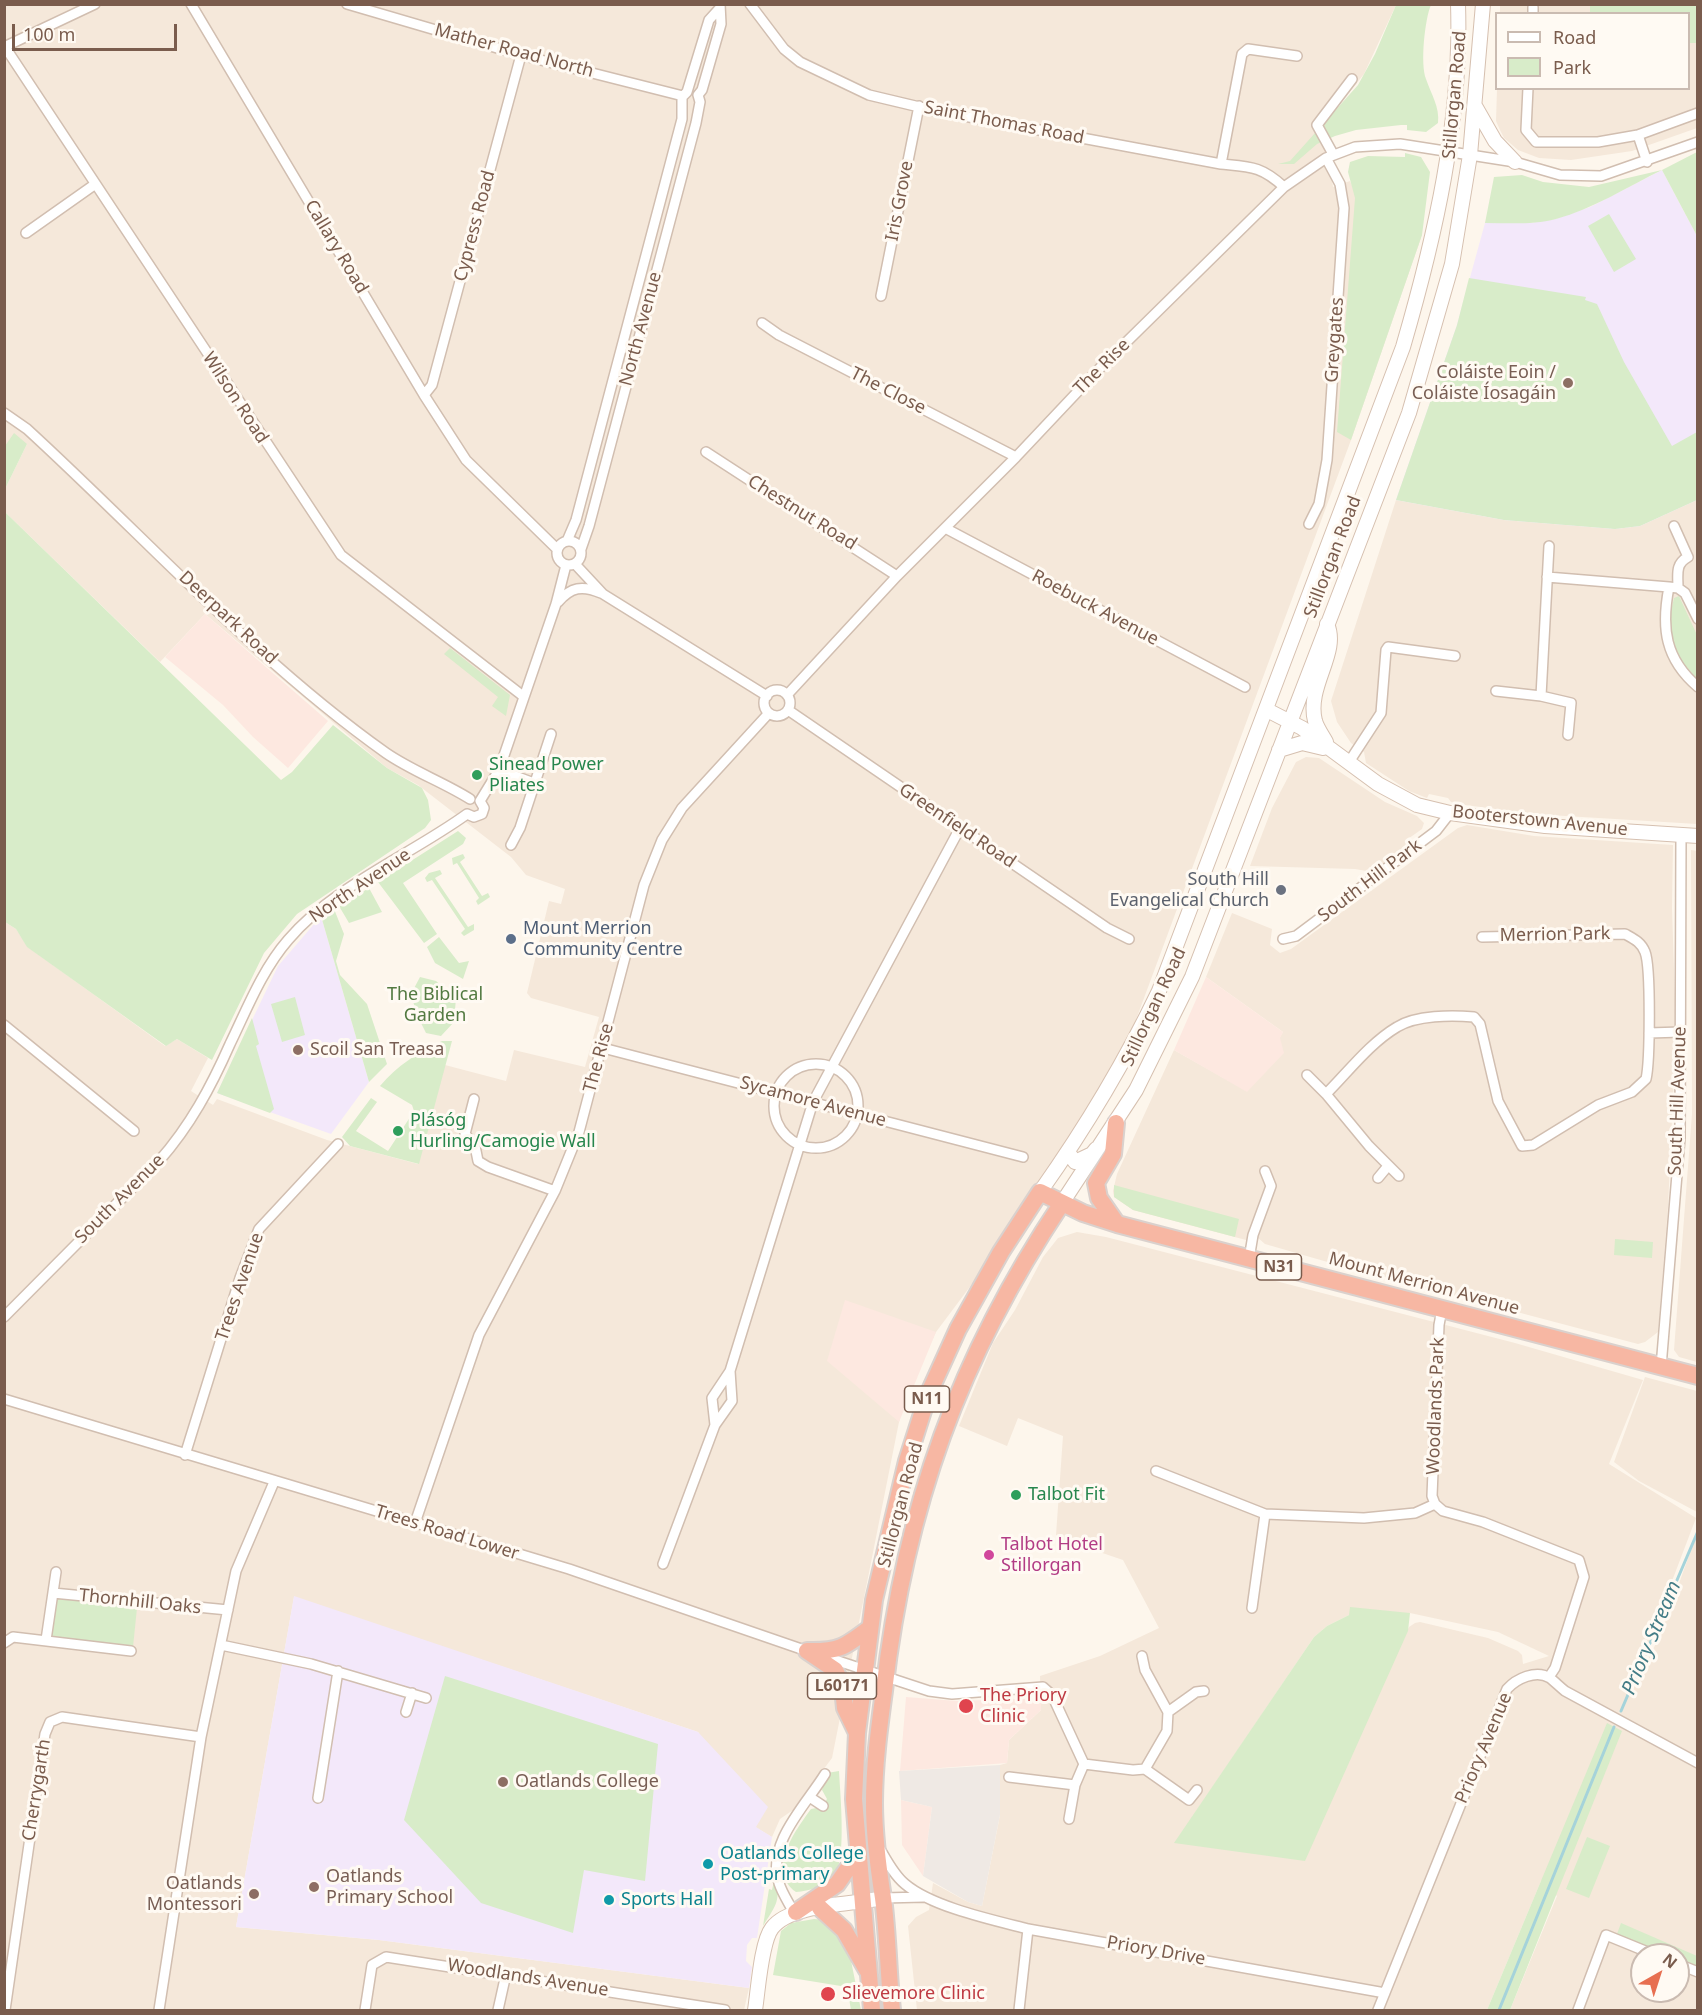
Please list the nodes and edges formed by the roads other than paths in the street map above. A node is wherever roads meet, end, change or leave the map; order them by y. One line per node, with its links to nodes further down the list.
1 (95, 4): 8 (street)
2 (191, 4): 32 (street, Callary Road)
3 (347, 4): 9 (street, Mather Road North)
4 (750, 4): 15 (street, Saint Thomas Road)
5 (1458, 4): 21 (main road, Stillorgan Road)
6 (1483, 4): 16 (main road, Stillorgan Road)
7 (719, 7): 13 (street, North Avenue); 14 (street, North Avenue)
8 (5, 47): 27 (street, Wilson Road)
9 (521, 55): 14 (street, Mather Road North); 32 (street, Cypress Road)
10 (1298, 56): 26 (street)
11 (1352, 79): 23 (street, Greygates)
12 (1527, 90): 19 (street)
13 (698, 94): 14 (street); 17 (street, North Avenue)
14 (684, 98): 17 (street); 39 (street, North Avenue)
15 (919, 106): 26 (street, Saint Thomas Road); 30 (street, Iris Grove)
16 (1475, 106): 22 (main road, Stillorgan Road); 24 (main road)
17 (698, 107): 42 (street, North Avenue)
18 (1698, 113): 19 (street)
19 (1638, 135): 25 (street)
20 (1698, 142): 25 (street, The Rise)
21 (1448, 151): 22 (street, The Rise); 23 (street, The Rise); 51 (main road, Stillorgan Road)
22 (1470, 155): 24 (street, The Rise); 50 (main road, Stillorgan Road)
23 (1330, 156): 28 (street, The Rise); 36 (street, Greygates)
24 (1515, 162): 25 (street, The Rise)
25 (1647, 162)
26 (1221, 164): 28 (street, Saint Thomas Road)
27 (94, 185): 29 (street); 58 (street, Wilson Road)
28 (1284, 187): 35 (street, The Rise)
29 (26, 233)
30 (881, 296)
31 (762, 323): 35 (street, The Close)
32 (424, 395): 41 (street, Callary Road)
33 (4, 413): 72 (street, Deerpark Road)
34 (706, 452): 44 (street, Chestnut Road)
35 (1016, 457): 38 (street, The Rise)
36 (1309, 524)
37 (1674, 526): 46 (street)
38 (945, 528): 44 (street, The Rise); 54 (street, Roebuck Avenue)
39 (567, 541): 41 (street); 42 (street)
40 (1549, 546): 45 (street)
41 (557, 549): 43 (street)
42 (580, 549): 43 (street)
43 (570, 564): 47 (street); 48 (street)
44 (897, 576): 57 (street, The Rise)
45 (1547, 577): 46 (street); 60 (street)
46 (1673, 588): 49 (street); 55 (street)
47 (603, 594): 48 (street); 59 (street)
48 (556, 604): 58 (street)
49 (1698, 619)
50 (1327, 624): 53 (main road, Stillorgan Road); 68 (main road)
51 (1288, 656): 53 (main road); 62 (main road, Stillorgan Road)
52 (1455, 656): 69 (street)
53 (1312, 665): 64 (main road, Stillorgan Road)
54 (1245, 687)
55 (1698, 687)
56 (1497, 691): 60 (street)
57 (787, 695): 59 (street); 61 (street)
58 (524, 696): 70 (street)
59 (767, 696): 63 (street)
60 (1541, 696): 66 (street)
61 (788, 710): 63 (street); 76 (street, Greenfield Road)
62 (1267, 710): 64 (main road, Booterstown Avenue); 99 (main road, Stillorgan Road)
63 (769, 713): 86 (street, The Rise)
64 (1291, 720): 67 (main road, Stillorgan Road); 68 (main road, Booterstown Avenue)
65 (552, 734): 71 (street)
66 (1568, 735)
67 (1279, 750): 68 (main road); 95 (main road, Stillorgan Road)
68 (1331, 750): 69 (main road, Booterstown Avenue)
69 (1349, 762): 74 (main road, Booterstown Avenue)
70 (499, 770): 71 (street); 73 (street)
71 (534, 783): 79 (street)
72 (470, 799): 73 (street); 75 (street)
73 (480, 801): 75 (street)
74 (1450, 813): 77 (main road, Booterstown Avenue); 82 (street, South Hill Park)
75 (467, 814): 88 (street, North Avenue)
76 (960, 828): 81 (street, Greenfield Road); 87 (street)
77 (1680, 835): 78 (main road, Booterstown Avenue); 84 (street, South Hill Avenue)
78 (1698, 836)
79 (511, 845)
80 (1482, 937): 85 (street, Merrion Park)
81 (1128, 939)
82 (1283, 939)
83 (4, 1025): 96 (street)
84 (1681, 1032): 85 (street); 112 (street, South Hill Avenue)
85 (1649, 1033): 91 (street, Merrion Park)
86 (603, 1048): 90 (street, Sycamore Avenue); 105 (street, The Rise)
87 (832, 1065): 90 (street); 93 (street); 94 (street)
88 (219, 1068): 111 (street, South Avenue)
89 (1307, 1075): 91 (street)
90 (776, 1093): 93 (street, Sycamore Avenue); 98 (street)
91 (1326, 1094): 101 (street)
92 (474, 1099): 105 (street)
93 (813, 1102): 94 (street, Sycamore Avenue); 98 (street)
94 (858, 1114): 98 (street); 100 (street, Sycamore Avenue)
95 (1116, 1123): 99 (main road); 107 (main road, Stillorgan Road); 108 (highway)
96 (134, 1131)
97 (338, 1144): 117 (street, Trees Avenue)
98 (800, 1146): 113 (street)
99 (1068, 1152): 106 (main road, Stillorgan Road)
100 (1023, 1157)
101 (1388, 1166): 103 (street); 104 (street)
102 (1265, 1171): 109 (street)
103 (1399, 1176)
104 (1378, 1178)
105 (555, 1191): 122 (street, The Rise)
106 (1040, 1192): 107 (highway, Mount Merrion Avenue / N31); 128 (highway, Stillorgan Road / N11)
107 (1062, 1203): 108 (highway, Mount Merrion Avenue / N31); 137 (highway, Stillorgan Road / N11)
108 (1117, 1224): 109 (highway, Mount Merrion Avenue / N31)
109 (1248, 1259): 110 (highway, Mount Merrion Avenue / N31)
110 (1442, 1309): 112 (highway, Mount Merrion Avenue / N31); 120 (street, Woodlands Park)
111 (4, 1317)
112 (1662, 1367): 114 (highway, Mount Merrion Avenue / N31)
113 (730, 1371): 116 (street); 116 (street)
114 (1698, 1376)
115 (4, 1399): 117 (street, Trees Road Lower / L60171)
116 (715, 1425): 123 (street)
117 (185, 1455): 119 (street, Trees Road Lower / L60171)
118 (1156, 1472): 121 (street)
119 (274, 1482): 122 (street, Trees Road Lower / L60171); 127 (street)
120 (1435, 1504): 121 (street); 138 (street)
121 (1265, 1514): 126 (street)
122 (415, 1523): 133 (street, Trees Road Lower / L60171)
123 (663, 1564)
124 (56, 1572): 125 (street, Thornhill Oaks)
125 (53, 1593): 127 (street, Thornhill Oaks); 129 (street, Thornhill Oaks)
126 (1252, 1608)
127 (228, 1610): 131 (street)
128 (870, 1628): 133 (highway); 135 (highway, Stillorgan Road / N11)
129 (46, 1640): 130 (street); 132 (street)
130 (4, 1643)
131 (221, 1645): 136 (street); 145 (street)
132 (131, 1651)
133 (807, 1651): 135 (street, Trees Road Lower / L60171); 144 (highway, L60171)
134 (1142, 1656): 143 (street)
135 (864, 1668): 137 (street, Trees Road Lower / L60171); 144 (highway, Stillorgan Road / N11)
136 (338, 1671): 140 (street); 153 (street)
137 (885, 1677): 147 (street, Trees Road Lower); 157 (highway, Stillorgan Road / N11)
138 (1549, 1677): 146 (street); 168 (street, Priory Avenue)
139 (1204, 1691): 143 (street)
140 (412, 1693): 141 (street); 142 (street)
141 (426, 1698)
142 (406, 1712)
143 (1168, 1712): 148 (street)
144 (857, 1733): 158 (highway, Stillorgan Road / N11)
145 (201, 1737): 170 (street, Cherrygarth); 171 (street)
146 (1698, 1762)
147 (1084, 1764): 148 (street); 151 (street)
148 (1144, 1768): 152 (street)
149 (825, 1774): 154 (street)
150 (1009, 1777): 151 (street)
151 (1075, 1785): 156 (street)
152 (1197, 1790)
153 (318, 1798)
154 (810, 1798): 155 (street); 163 (street)
155 (823, 1806)
156 (1069, 1819)
157 (876, 1844): 159 (highway, Stillorgan Road / N11); 160 (street, Priory Drive)
158 (858, 1854): 161 (highway, Stillorgan Road / N11); 163 (highway)
159 (883, 1898): 160 (street, Priory Drive); 161 (main road); 176 (highway, Stillorgan Road / N11)
160 (929, 1898): 164 (street, Priory Drive)
161 (863, 1903): 162 (main road); 166 (highway, Stillorgan Road / N11)
162 (820, 1908): 163 (main road); 166 (highway, N11)
163 (795, 1912): 174 (main road)
164 (1028, 1929): 168 (street, Priory Drive); 177 (street)
165 (1630, 1945): 179 (street)
166 (869, 1973): 175 (highway, Stillorgan Road / N11)
167 (506, 1974): 169 (street, Woodlands Avenue); 172 (street); 173 (street, Woodlands Avenue)
168 (1385, 1993): 178 (street, Priory Avenue)
169 (366, 2007)
170 (5, 2010)
171 (159, 2010)
172 (498, 2010)
173 (725, 2010)
174 (755, 2010)
175 (872, 2010)
176 (892, 2010)
177 (1019, 2010)
178 (1378, 2010)
179 (1578, 2010)

